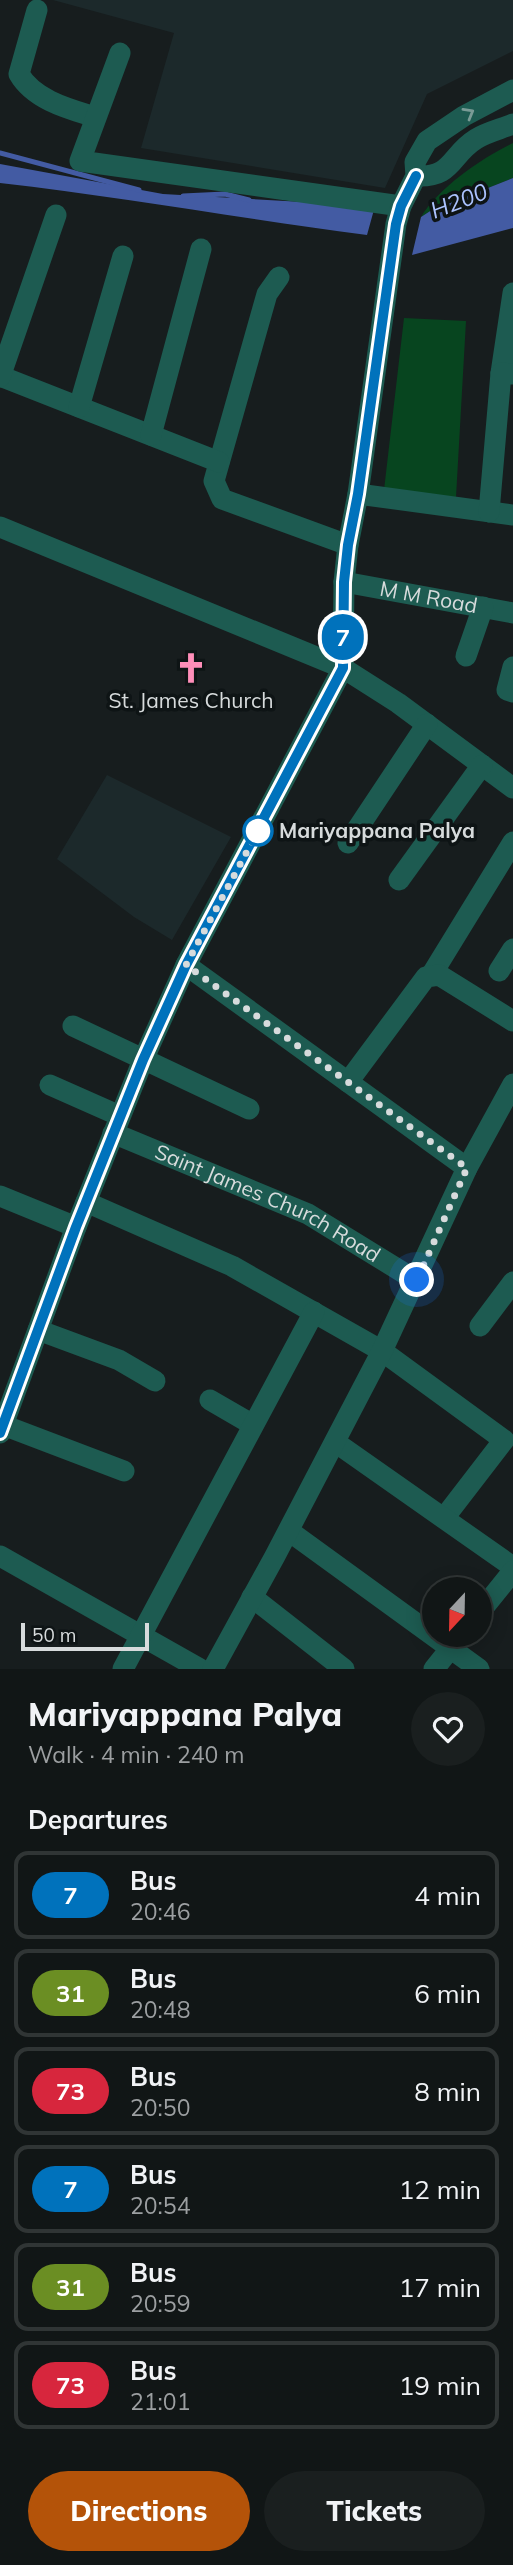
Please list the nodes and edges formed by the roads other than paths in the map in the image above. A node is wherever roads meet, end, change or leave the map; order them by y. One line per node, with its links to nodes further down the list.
1 (37, 10): 4 (street)
2 (120, 53): 4 (street)
3 (513, 90): 6 (street, one-way to 3)
4 (95, 117): 8 (street)
5 (513, 124): 6 (street)
6 (416, 176): 8 (street)
7 (56, 215): 14 (street)
8 (399, 215): 18 (street)
9 (201, 249): 16 (street)
10 (122, 256): 15 (street)
11 (279, 277): 17 (street)
12 (513, 293): 13 (street)
13 (507, 373): 19 (street)
14 (0, 377): 15 (street)
15 (79, 407): 16 (street)
16 (151, 435): 17 (street)
17 (219, 462): 22 (street)
18 (358, 494): 19 (street); 22 (street)
19 (489, 512): 20 (street)
20 (513, 515)
21 (0, 527): 28 (street)
22 (348, 545): 23 (street)
23 (344, 582): 24 (street, M M Road); 28 (street)
24 (483, 607): 25 (street, M M Road); 26 (street)
25 (513, 613)
26 (466, 656)
27 (513, 667): 29 (street)
28 (343, 668): 30 (street); 37 (street)
29 (513, 692)
30 (426, 724): 31 (street); 34 (street)
31 (482, 765): 32 (street); 35 (street)
32 (513, 788)
33 (513, 842): 39 (street)
34 (348, 843)
35 (399, 880)
36 (513, 949): 38 (street)
37 (186, 965): 42 (street); 43 (street)
38 (499, 971)
39 (432, 974): 40 (street); 43 (street)
40 (513, 1021)
41 (73, 1026): 42 (street)
42 (143, 1060): 46 (street); 47 (street)
43 (348, 1082): 48 (street)
44 (513, 1084): 48 (street)
45 (50, 1085): 47 (street, Saint James Church Road)
46 (249, 1110)
47 (117, 1125): 50 (street); 52 (street, Saint James Church Road)
48 (467, 1168): 52 (street)
49 (0, 1196): 51 (street)
50 (86, 1202): 51 (street); 54 (street)
51 (76, 1227): 56 (street)
52 (417, 1280): 57 (street)
53 (513, 1282): 55 (street)
54 (314, 1312): 57 (street); 60 (street)
55 (480, 1326)
56 (38, 1330): 58 (street); 61 (street)
57 (382, 1351): 62 (street); 63 (street)
58 (155, 1381)
59 (210, 1400): 60 (street)
60 (253, 1425): 72 (street)
61 (1, 1429): 64 (street)
62 (509, 1434): 65 (street)
63 (335, 1442): 65 (street); 66 (street)
64 (124, 1471)
65 (444, 1518): 68 (street)
66 (289, 1531): 69 (street); 71 (street)
67 (0, 1556): 72 (street)
68 (511, 1576): 70 (street)
69 (252, 1597): 77 (street); 78 (street)
70 (492, 1598)
71 (422, 1619)
72 (140, 1633): 75 (street); 76 (street)
73 (452, 1647): 79 (street)
74 (460, 1647): 80 (street)
75 (123, 1669)
76 (200, 1669)
77 (213, 1669)
78 (344, 1669)
79 (434, 1669)
80 (479, 1669)

